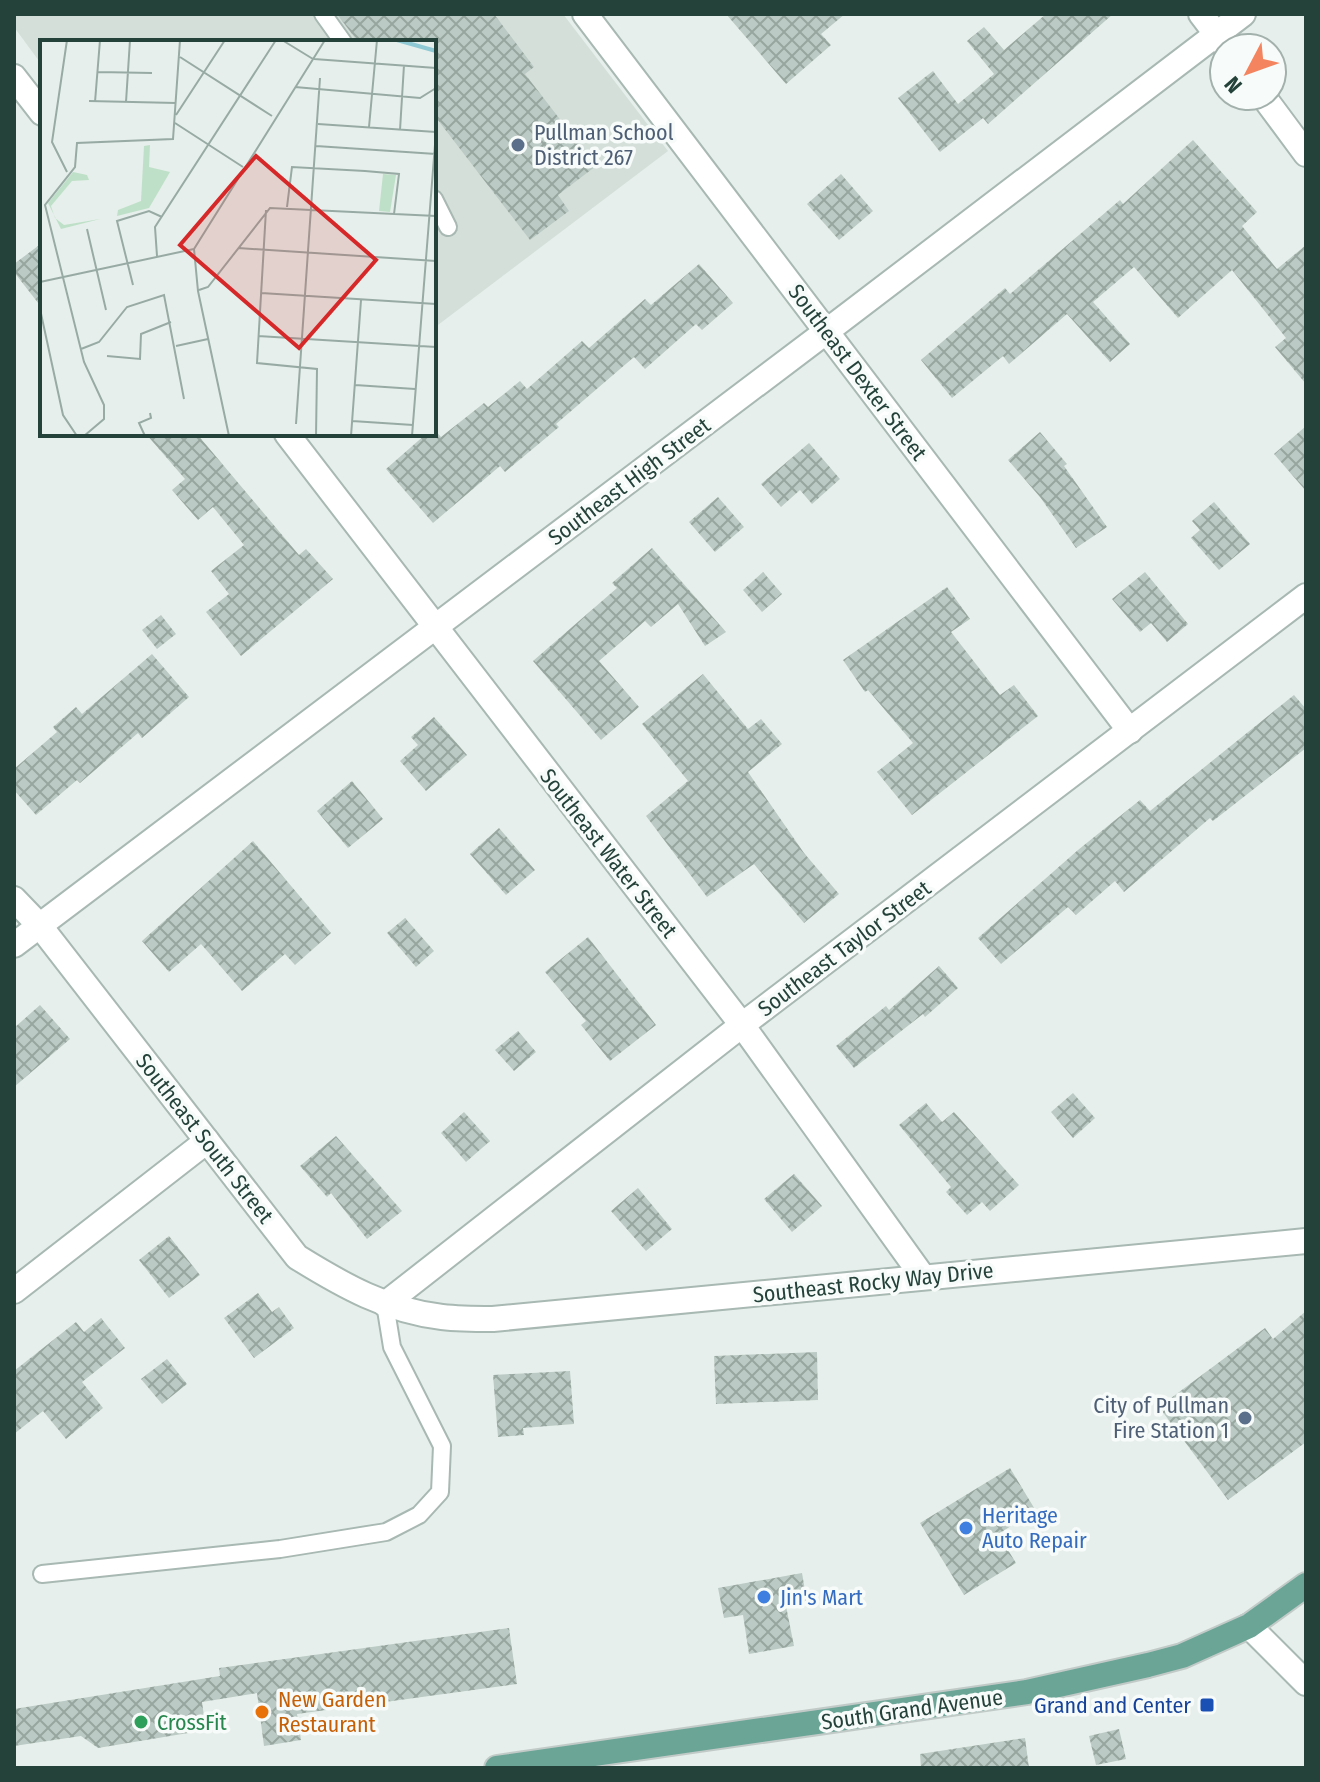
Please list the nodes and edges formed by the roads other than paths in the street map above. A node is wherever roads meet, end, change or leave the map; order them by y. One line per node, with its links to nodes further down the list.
1 (323, 14): 7 (lane)
2 (585, 14): 15 (street, Southeast Dexter Street)
3 (1201, 14): 5 (street)
4 (1243, 14): 6 (street, Southeast High Street)
5 (1215, 32)
6 (1229, 32)
7 (342, 40)
8 (1208, 51): 15 (street, Southeast High Street)
9 (14, 77): 10 (street)
10 (40, 110)
11 (1275, 112): 12 (street)
12 (1306, 154)
13 (436, 203): 14 (lane)
14 (448, 227)
15 (827, 331): 18 (street, Southeast High Street); 19 (street, Southeast Dexter Street)
16 (289, 436): 18 (street, Southeast Water Street)
17 (1306, 596): 19 (street, Southeast Taylor Street)
18 (435, 627): 21 (street, Southeast High Street); 23 (street, Southeast Water Street)
19 (1130, 731): 23 (street, Southeast Taylor Street)
20 (14, 899): 21 (street, Southeast South Street)
21 (40, 926): 22 (street, Southeast High Street); 24 (street, Southeast South Street)
22 (14, 945)
23 (742, 1025): 26 (street, Southeast Water Street); 28 (street, Southeast Taylor Street)
24 (207, 1141): 27 (street); 28 (street, Southeast South Street)
25 (1306, 1241): 26 (street, Southeast Rocky Way Drive)
26 (923, 1277): 29 (street, Southeast Rocky Way Drive)
27 (14, 1291)
28 (385, 1304): 29 (street, Southeast South Street); 30 (lane)
29 (440, 1317)
30 (42, 1574)
31 (1306, 1585): 32 (main road, South Grand Avenue)
32 (1249, 1626): 33 (street); 34 (main road, South Grand Avenue)
33 (1306, 1683)
34 (497, 1768)

